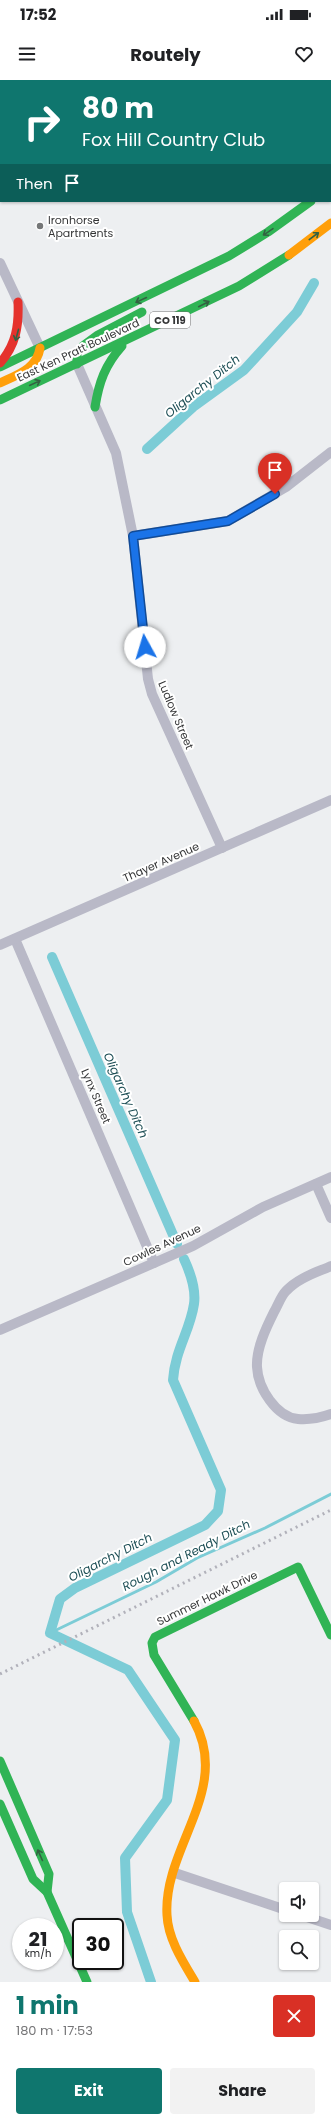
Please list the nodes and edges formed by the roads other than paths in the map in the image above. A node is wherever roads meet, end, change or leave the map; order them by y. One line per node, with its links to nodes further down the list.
1 (310, 202): 4 (main road, East Ken Pratt Boulevard / CO 119, one-way to 4)
2 (331, 224): 6 (main road, East Ken Pratt Boulevard / CO 119, one-way to 2)
3 (0, 263): 5 (street)
4 (178, 282): 7 (main road, East Ken Pratt Boulevard / CO 119, one-way to 7); 9 (main road)
5 (18, 302): 7 (street); 8 (main road, one-way to 8)
6 (128, 340): 9 (main road, East Ken Pratt Boulevard / CO 119); 13 (main road)
7 (40, 348): 10 (main road, East Ken Pratt Boulevard / CO 119); 11 (main road)
8 (0, 362)
9 (77, 364): 12 (main road, East Ken Pratt Boulevard / CO 119, one-way to 9); 13 (street, Ludlow Street)
10 (0, 367)
11 (0, 383)
12 (0, 400)
13 (95, 407): 15 (street, Ludlow Street)
14 (331, 452): 15 (street)
15 (133, 536): 17 (street, Ludlow Street)
16 (331, 800): 17 (street, Thayer Avenue)
17 (222, 848): 18 (street, Thayer Avenue)
18 (15, 939): 19 (street, Thayer Avenue); 23 (street, Lynx Street)
19 (0, 945)
20 (331, 1177): 21 (street, Cowles Avenue)
21 (316, 1184): 22 (street); 23 (street, Cowles Avenue)
22 (331, 1218)
23 (154, 1263): 25 (street, Cowles Avenue)
24 (331, 1266): 26 (street)
25 (0, 1330)
26 (331, 1414)
27 (331, 1635): 30 (main road, Summer Hawk Drive)
28 (0, 1761): 31 (main road, one-way to 28)
29 (0, 1804): 31 (main road)
30 (175, 1873): 32 (street); 36 (main road, Summer Hawk Drive)
31 (47, 1892): 35 (main road)
32 (279, 1908)
33 (319, 1921): 34 (street)
34 (331, 1925)
35 (87, 1982)
36 (194, 1982)

